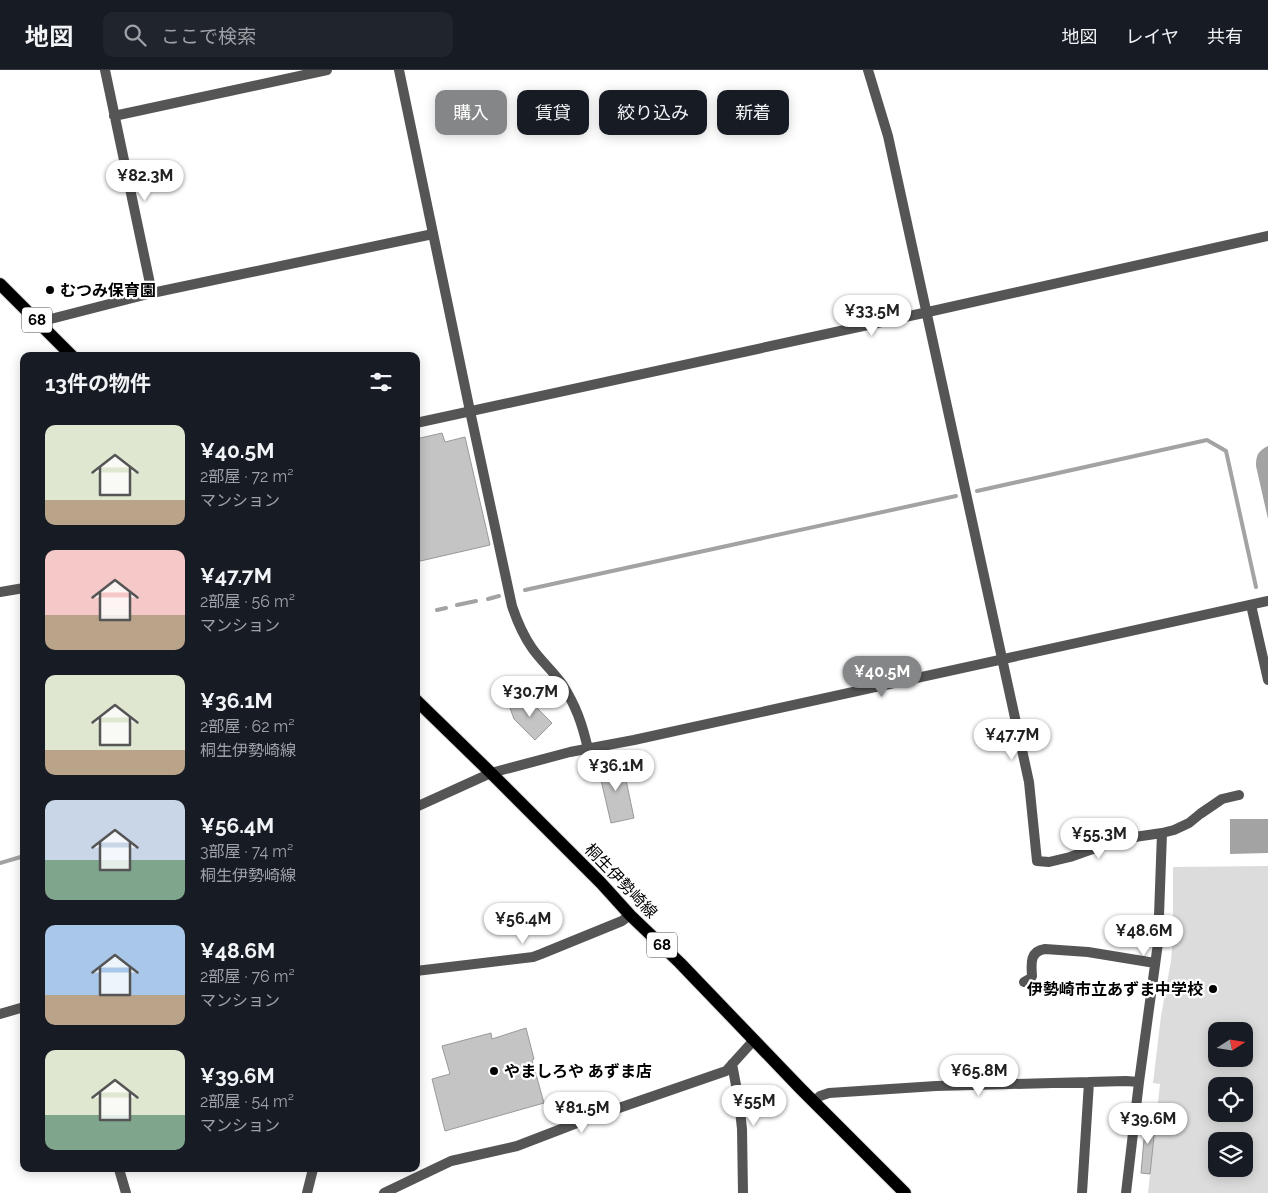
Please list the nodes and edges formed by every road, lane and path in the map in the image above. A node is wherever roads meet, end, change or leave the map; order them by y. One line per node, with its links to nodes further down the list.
1 (105, 70): 5 (street)
2 (327, 70): 5 (street)
3 (398, 70): 6 (street)
4 (868, 70): 10 (street)
5 (114, 116): 9 (street)
6 (433, 234): 9 (street); 13 (street)
7 (1268, 236): 10 (street)
8 (0, 284): 11 (main road, 68)
9 (152, 294): 11 (street)
10 (928, 312): 13 (street); 19 (street)
11 (39, 322): 12 (main road, 68)
12 (68, 352)
13 (470, 411): 14 (street); 22 (street)
14 (420, 422)
15 (20, 589): 16 (street)
16 (0, 592)
17 (1268, 601): 18 (street)
18 (1251, 605): 19 (street); 20 (street)
19 (1002, 658): 22 (street); 26 (street)
20 (1268, 680)
21 (420, 704): 23 (main road, 桐生伊勢崎線 / 68)
22 (588, 749): 23 (street)
23 (491, 772): 25 (street); 27 (main road, 桐生伊勢崎線 / 68)
24 (1239, 796): 26 (street)
25 (420, 804)
26 (1162, 833): 28 (street)
27 (630, 915): 29 (street); 33 (main road, 桐生伊勢崎線 / 68)
28 (1155, 963): 30 (street); 36 (street)
29 (420, 970)
30 (1024, 982)
31 (20, 1007): 32 (street)
32 (0, 1014)
33 (754, 1040): 34 (street); 37 (main road, 桐生伊勢崎線 / 68)
34 (732, 1064): 42 (street); 43 (street)
35 (1089, 1082): 36 (street); 37 (street); 45 (street)
36 (1139, 1082): 46 (street)
37 (814, 1102): 44 (main road, 桐生伊勢崎線 / 68)
38 (120, 1172): 40 (street)
39 (312, 1172): 41 (street)
40 (126, 1193)
41 (307, 1193)
42 (384, 1193)
43 (743, 1193)
44 (905, 1193)
45 (1082, 1193)
46 (1126, 1193)

